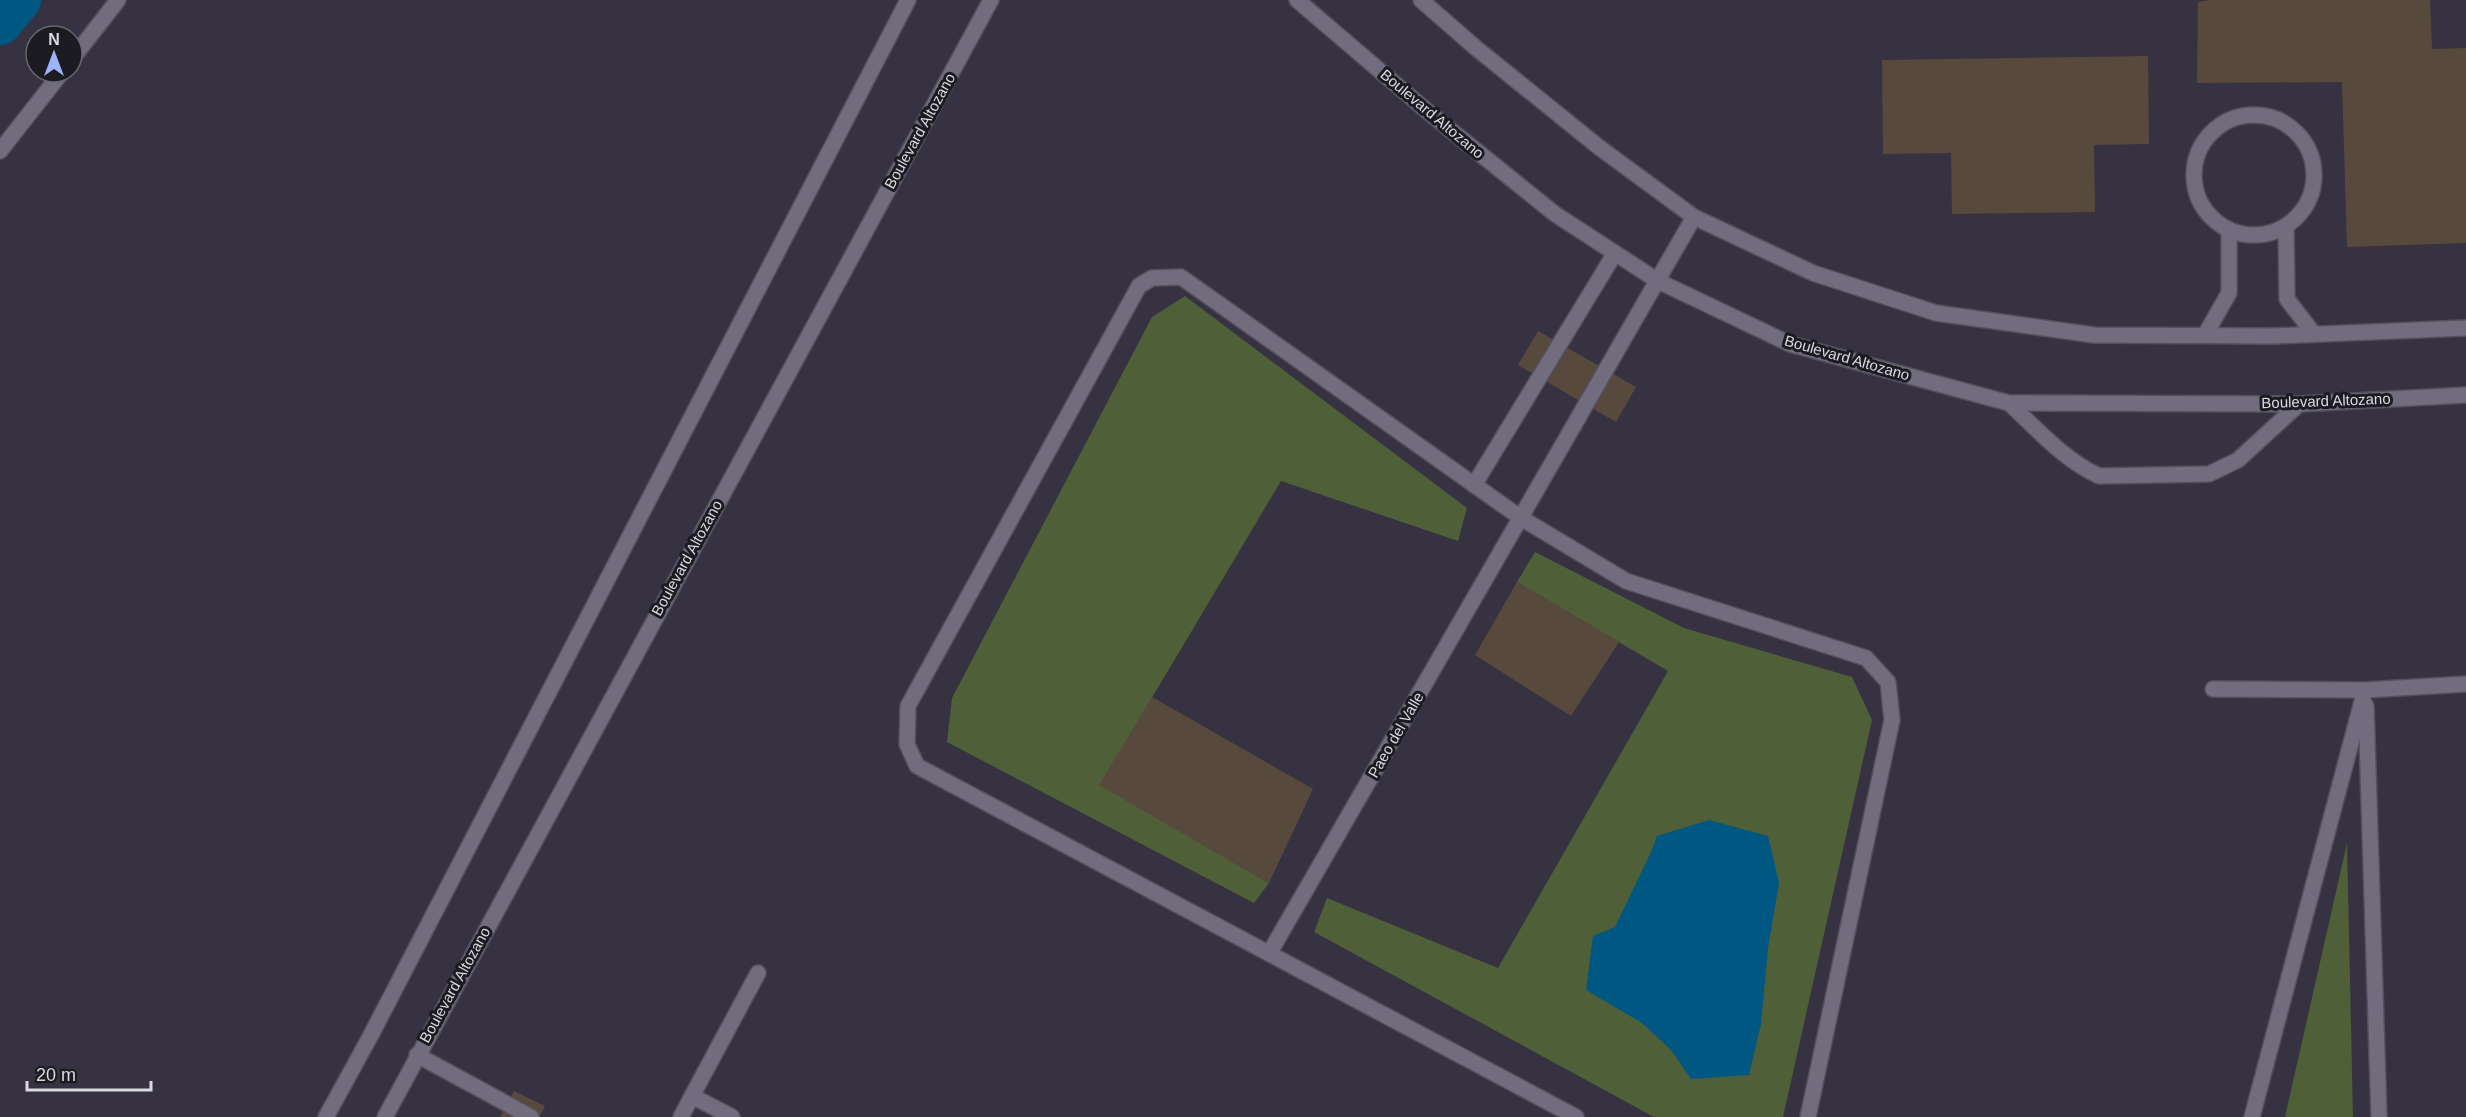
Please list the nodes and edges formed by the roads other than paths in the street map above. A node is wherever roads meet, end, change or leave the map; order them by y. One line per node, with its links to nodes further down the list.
1 (118, 0): 6 (street)
2 (908, 0): 29 (street)
3 (991, 0): 27 (street, Boulevard Altozano)
4 (1297, 0): 12 (street, Boulevard Altozano)
5 (1421, 0): 9 (street)
6 (84, 44)
7 (53, 84): 8 (street)
8 (0, 151)
9 (1694, 217): 13 (street, Paeo del Valle); 16 (street)
10 (2286, 226): 11 (street); 11 (street); 15 (street)
11 (2229, 230): 16 (street)
12 (1615, 253): 13 (street, Boulevard Altozano); 20 (street)
13 (1658, 281): 18 (street, Boulevard Altozano); 21 (street, Paeo del Valle)
14 (2466, 328): 15 (street)
15 (2314, 334): 16 (street)
16 (2205, 335)
17 (2466, 395): 19 (street, Boulevard Altozano)
18 (2009, 403): 19 (street, Boulevard Altozano); 19 (street)
19 (2300, 404)
20 (1474, 485): 21 (street); 25 (street)
21 (1521, 518): 25 (street, Paeo del Valle); 35 (street)
22 (2466, 684): 24 (street)
23 (2213, 689): 24 (street)
24 (2365, 690): 36 (street); 37 (street)
25 (1270, 952): 34 (street)
26 (758, 973): 28 (street)
27 (417, 1055): 30 (street, Boulevard Altozano); 31 (street)
28 (692, 1096): 32 (street); 33 (street)
29 (326, 1117)
30 (385, 1117)
31 (531, 1117)
32 (681, 1117)
33 (732, 1117)
34 (1576, 1117)
35 (1808, 1117)
36 (2252, 1117)
37 (2379, 1117)

